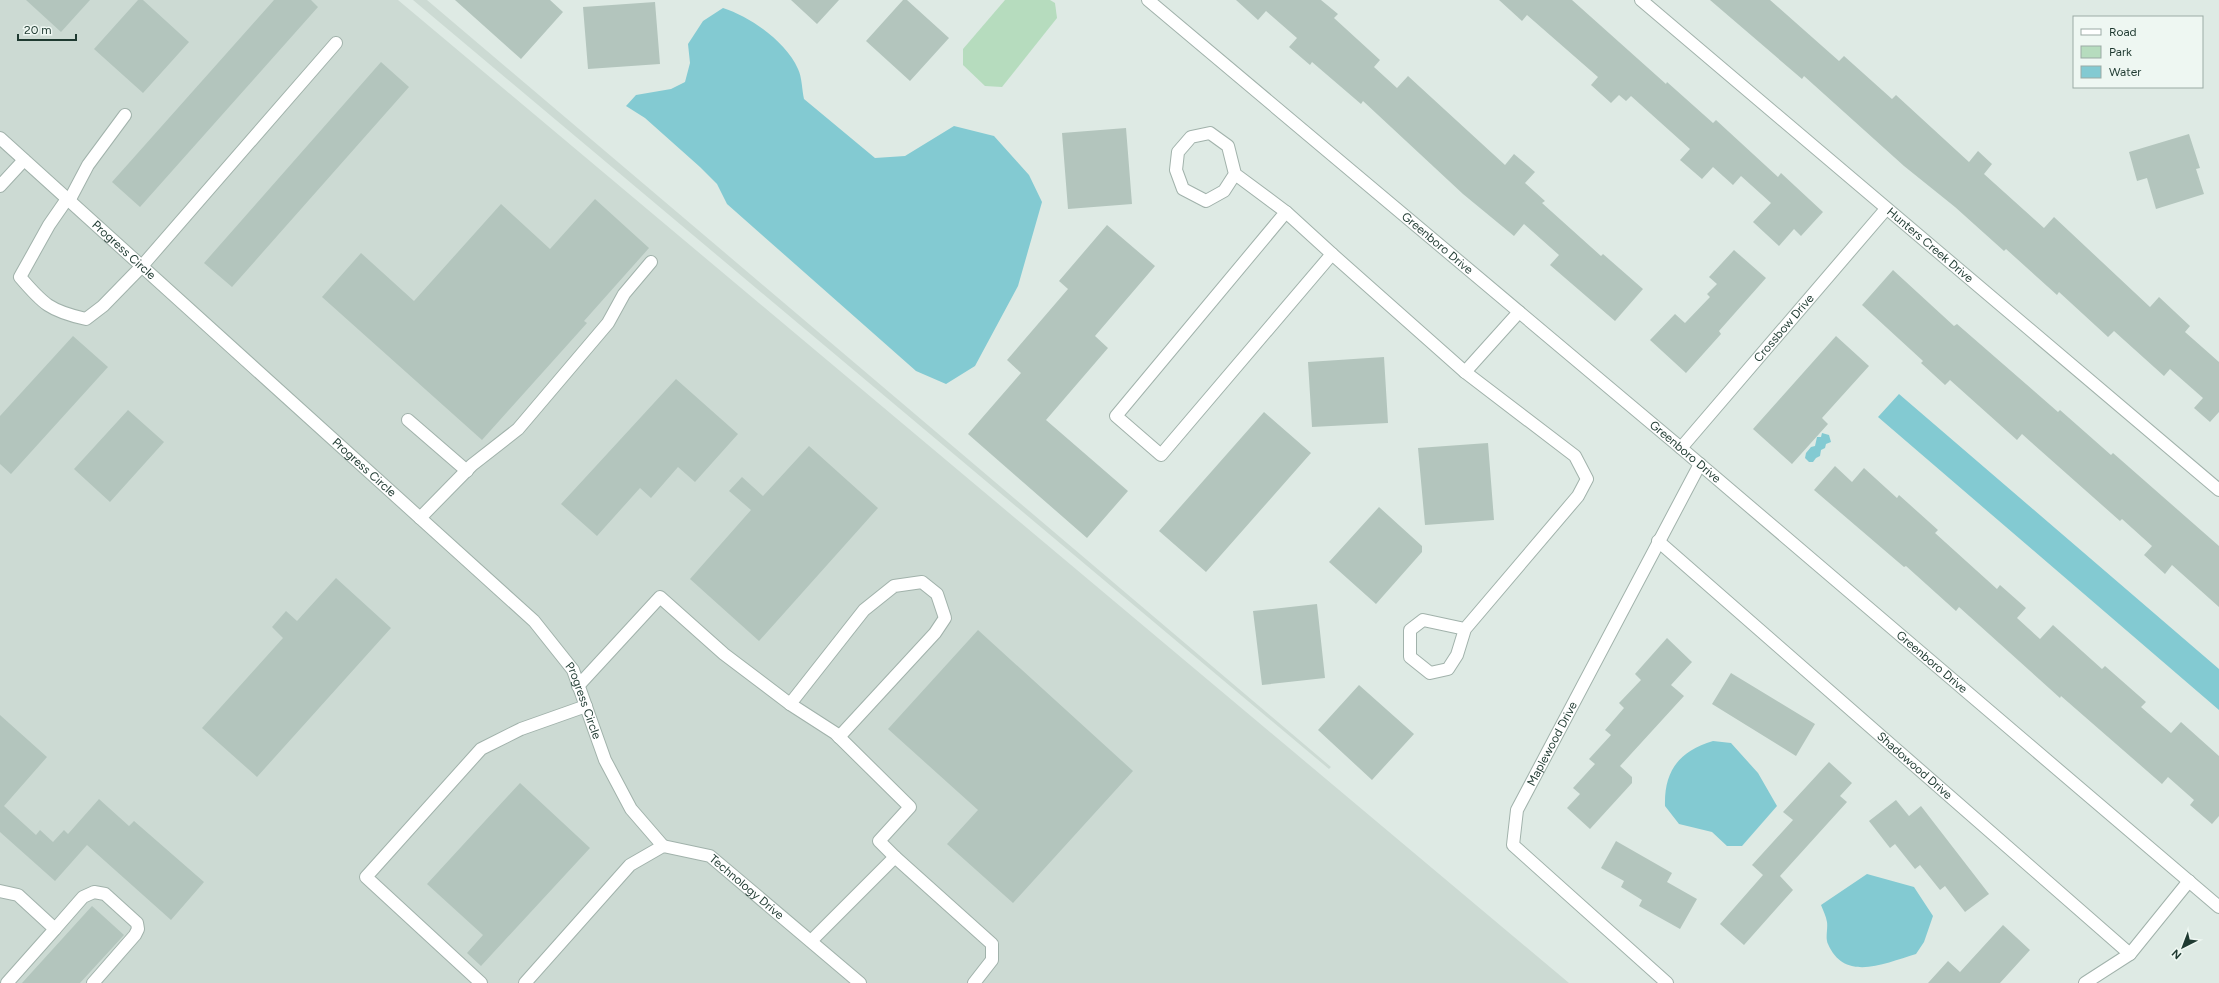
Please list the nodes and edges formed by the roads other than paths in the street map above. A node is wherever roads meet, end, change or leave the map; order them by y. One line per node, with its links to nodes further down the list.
1 (1148, 0): 15 (street, Greenboro Drive)
2 (1642, 0): 10 (street, Hunters Creek Drive)
3 (336, 42): 14 (street)
4 (125, 115): 9 (street)
5 (0, 138): 6 (street, Progress Circle)
6 (24, 160): 8 (street); 9 (street, Progress Circle)
7 (1235, 174): 7 (street); 11 (street)
8 (0, 186)
9 (68, 200): 14 (street, Progress Circle); 14 (street)
10 (1886, 209): 18 (street, Crossbow Drive); 21 (street, Hunters Creek Drive)
11 (1286, 212): 12 (street); 12 (street)
12 (1332, 254): 16 (street)
13 (651, 262): 20 (street)
14 (142, 266): 22 (street, Progress Circle)
15 (1519, 312): 16 (street); 18 (street, Greenboro Drive)
16 (1465, 372): 24 (street)
17 (408, 420): 20 (street)
18 (1681, 448): 19 (street, Greenboro Drive)
19 (1700, 464): 23 (street, Maplewood Drive); 31 (street, Greenboro Drive)
20 (467, 470): 22 (street)
21 (2219, 490)
22 (420, 518): 25 (street, Progress Circle)
23 (1658, 541): 36 (street, Shadowood Drive); 43 (street, Maplewood Drive)
24 (1465, 629): 24 (street)
25 (578, 686): 26 (street); 27 (street, Progress Circle)
26 (790, 704): 28 (street); 28 (street)
27 (586, 706): 29 (street, Progress Circle); 39 (street)
28 (839, 737): 30 (street)
29 (663, 846): 35 (street, Technology Drive); 40 (street)
30 (894, 857): 35 (street); 42 (street)
31 (2189, 881): 33 (street, Greenboro Drive); 36 (street)
32 (0, 891): 34 (street)
33 (2219, 906)
34 (55, 929): 37 (street); 38 (street)
35 (811, 941): 41 (street, Technology Drive)
36 (2130, 954): 44 (street)
37 (6, 983)
38 (93, 983)
39 (481, 983)
40 (525, 983)
41 (860, 983)
42 (974, 983)
43 (1667, 983)
44 (2085, 983)

